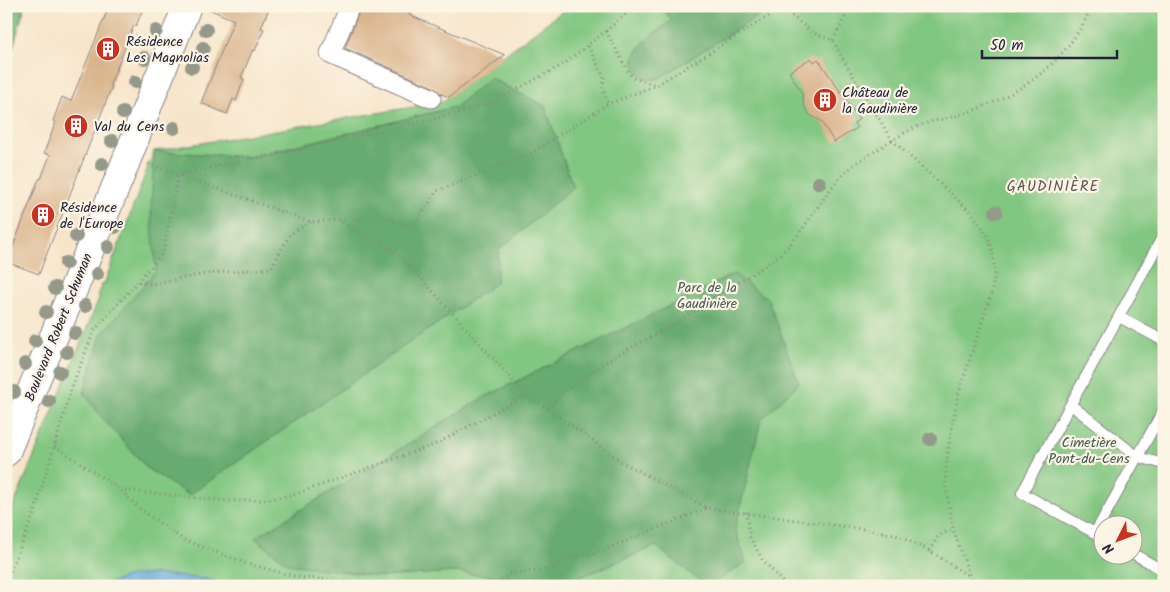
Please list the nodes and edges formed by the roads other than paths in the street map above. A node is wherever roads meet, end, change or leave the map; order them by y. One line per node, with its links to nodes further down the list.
1 (187, 6): 9 (main road, Boulevard Robert Schuman)
2 (350, 6): 3 (street)
3 (431, 98)
4 (1164, 234): 5 (lane)
5 (1119, 317): 6 (lane); 7 (lane)
6 (1164, 341)
7 (1071, 405): 10 (lane); 13 (lane)
8 (1164, 409): 10 (lane)
9 (6, 452)
10 (1138, 457): 11 (lane); 12 (lane)
11 (1164, 464)
12 (1110, 514)
13 (1092, 531)
14 (1142, 559): 15 (lane)
15 (1164, 571)

